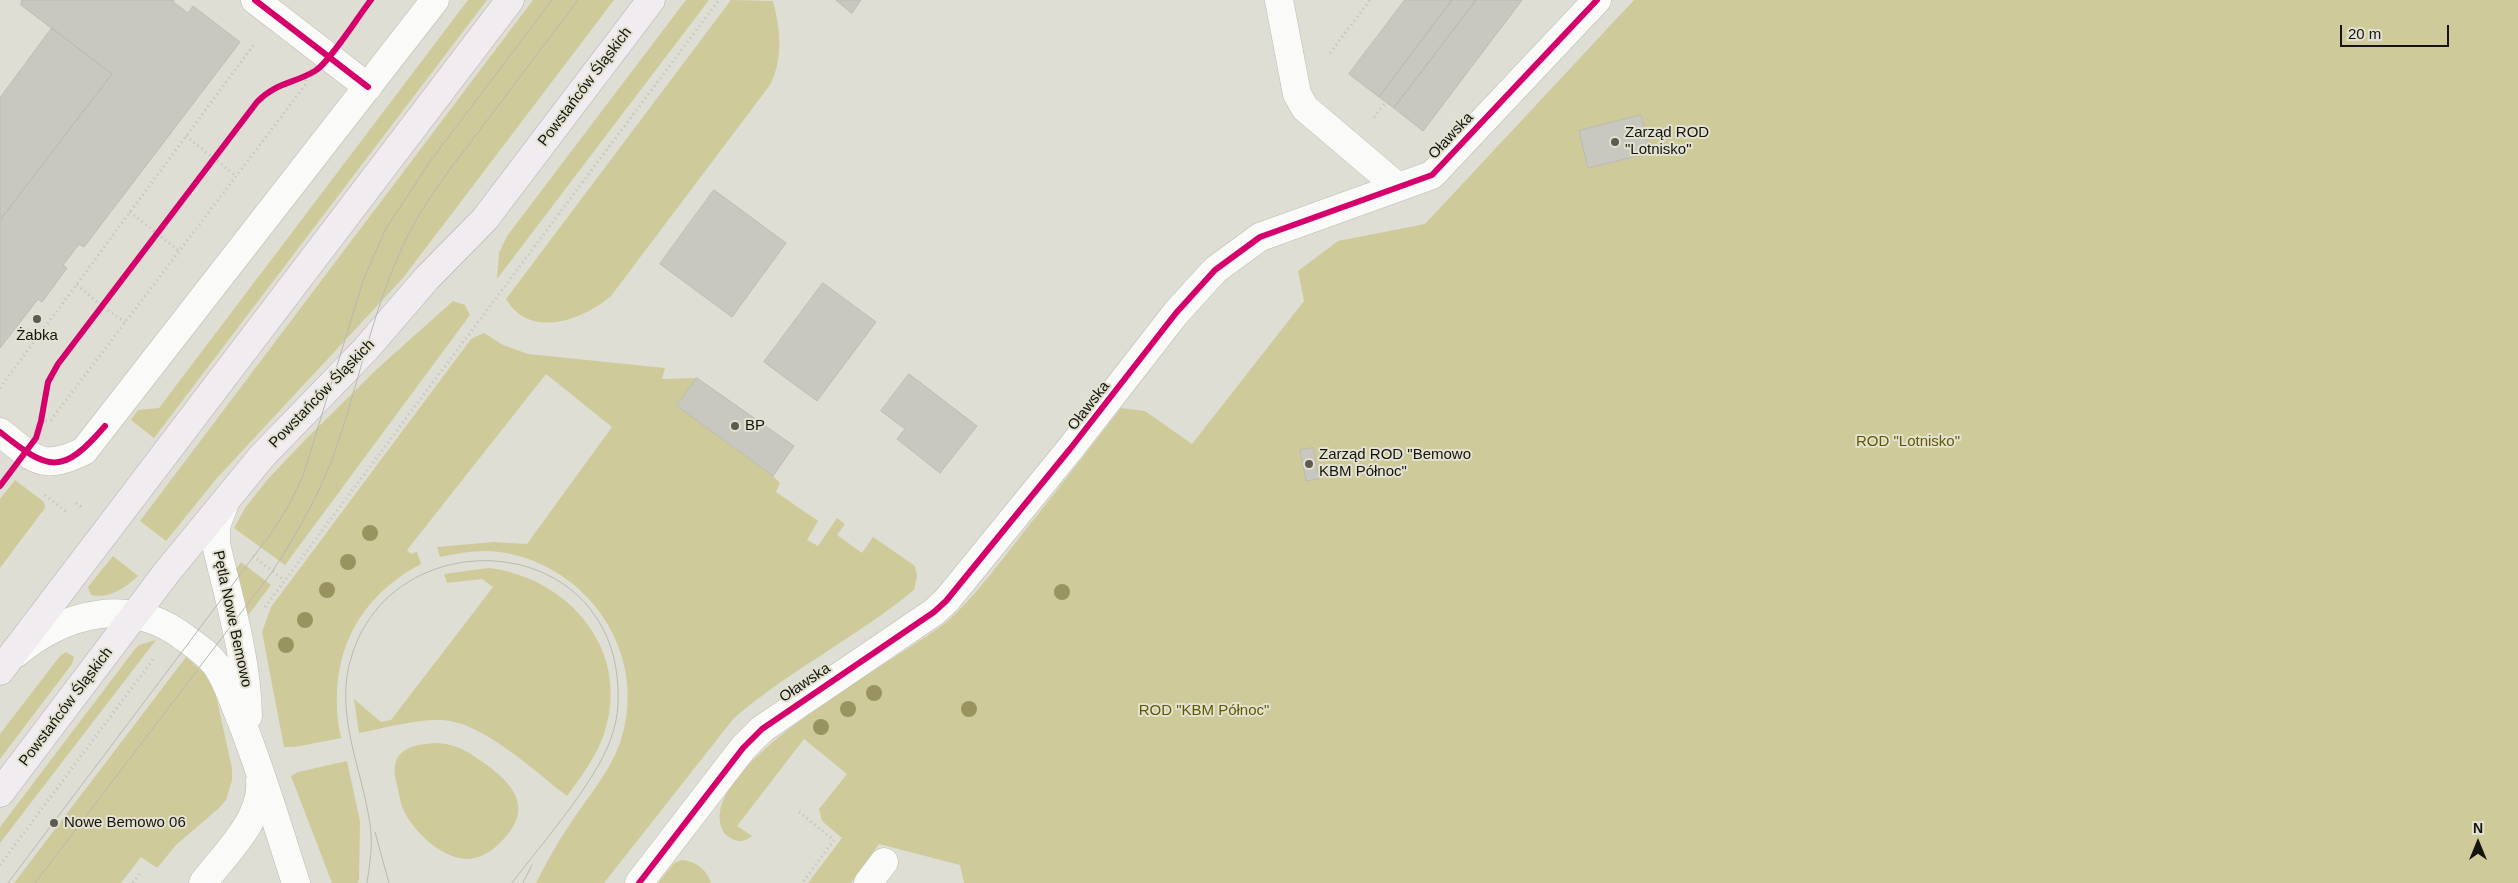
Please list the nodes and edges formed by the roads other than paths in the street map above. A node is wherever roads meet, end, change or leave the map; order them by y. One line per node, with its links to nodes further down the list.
1 (255, 0): 7 (street)
2 (435, 0): 7 (street)
3 (510, 0): 12 (main road)
4 (651, 0): 10 (main road, Powstańców Śląskich)
5 (1279, 0): 8 (street)
6 (1596, 0): 8 (street, Oławska)
7 (368, 87): 9 (street)
8 (1398, 187): 20 (street, Oławska)
9 (0, 432)
10 (225, 502): 11 (main road, Powstańców Śląskich); 13 (street, Pętla Nowe Bemowo)
11 (136, 615): 12 (street, Pętla Nowe Bemowo); 13 (street, Pętla Nowe Bemowo); 15 (main road, Powstańców Śląskich)
12 (6, 664)
13 (248, 737): 14 (street, Pętla Nowe Bemowo)
14 (259, 770): 16 (street, Pętla Nowe Bemowo); 17 (street, Pętla Nowe Bemowo)
15 (0, 793)
16 (281, 837): 18 (street, Pętla Nowe Bemowo); 19 (street, Pętla Nowe Bemowo)
17 (203, 883)
18 (276, 883)
19 (296, 883)
20 (639, 883)

